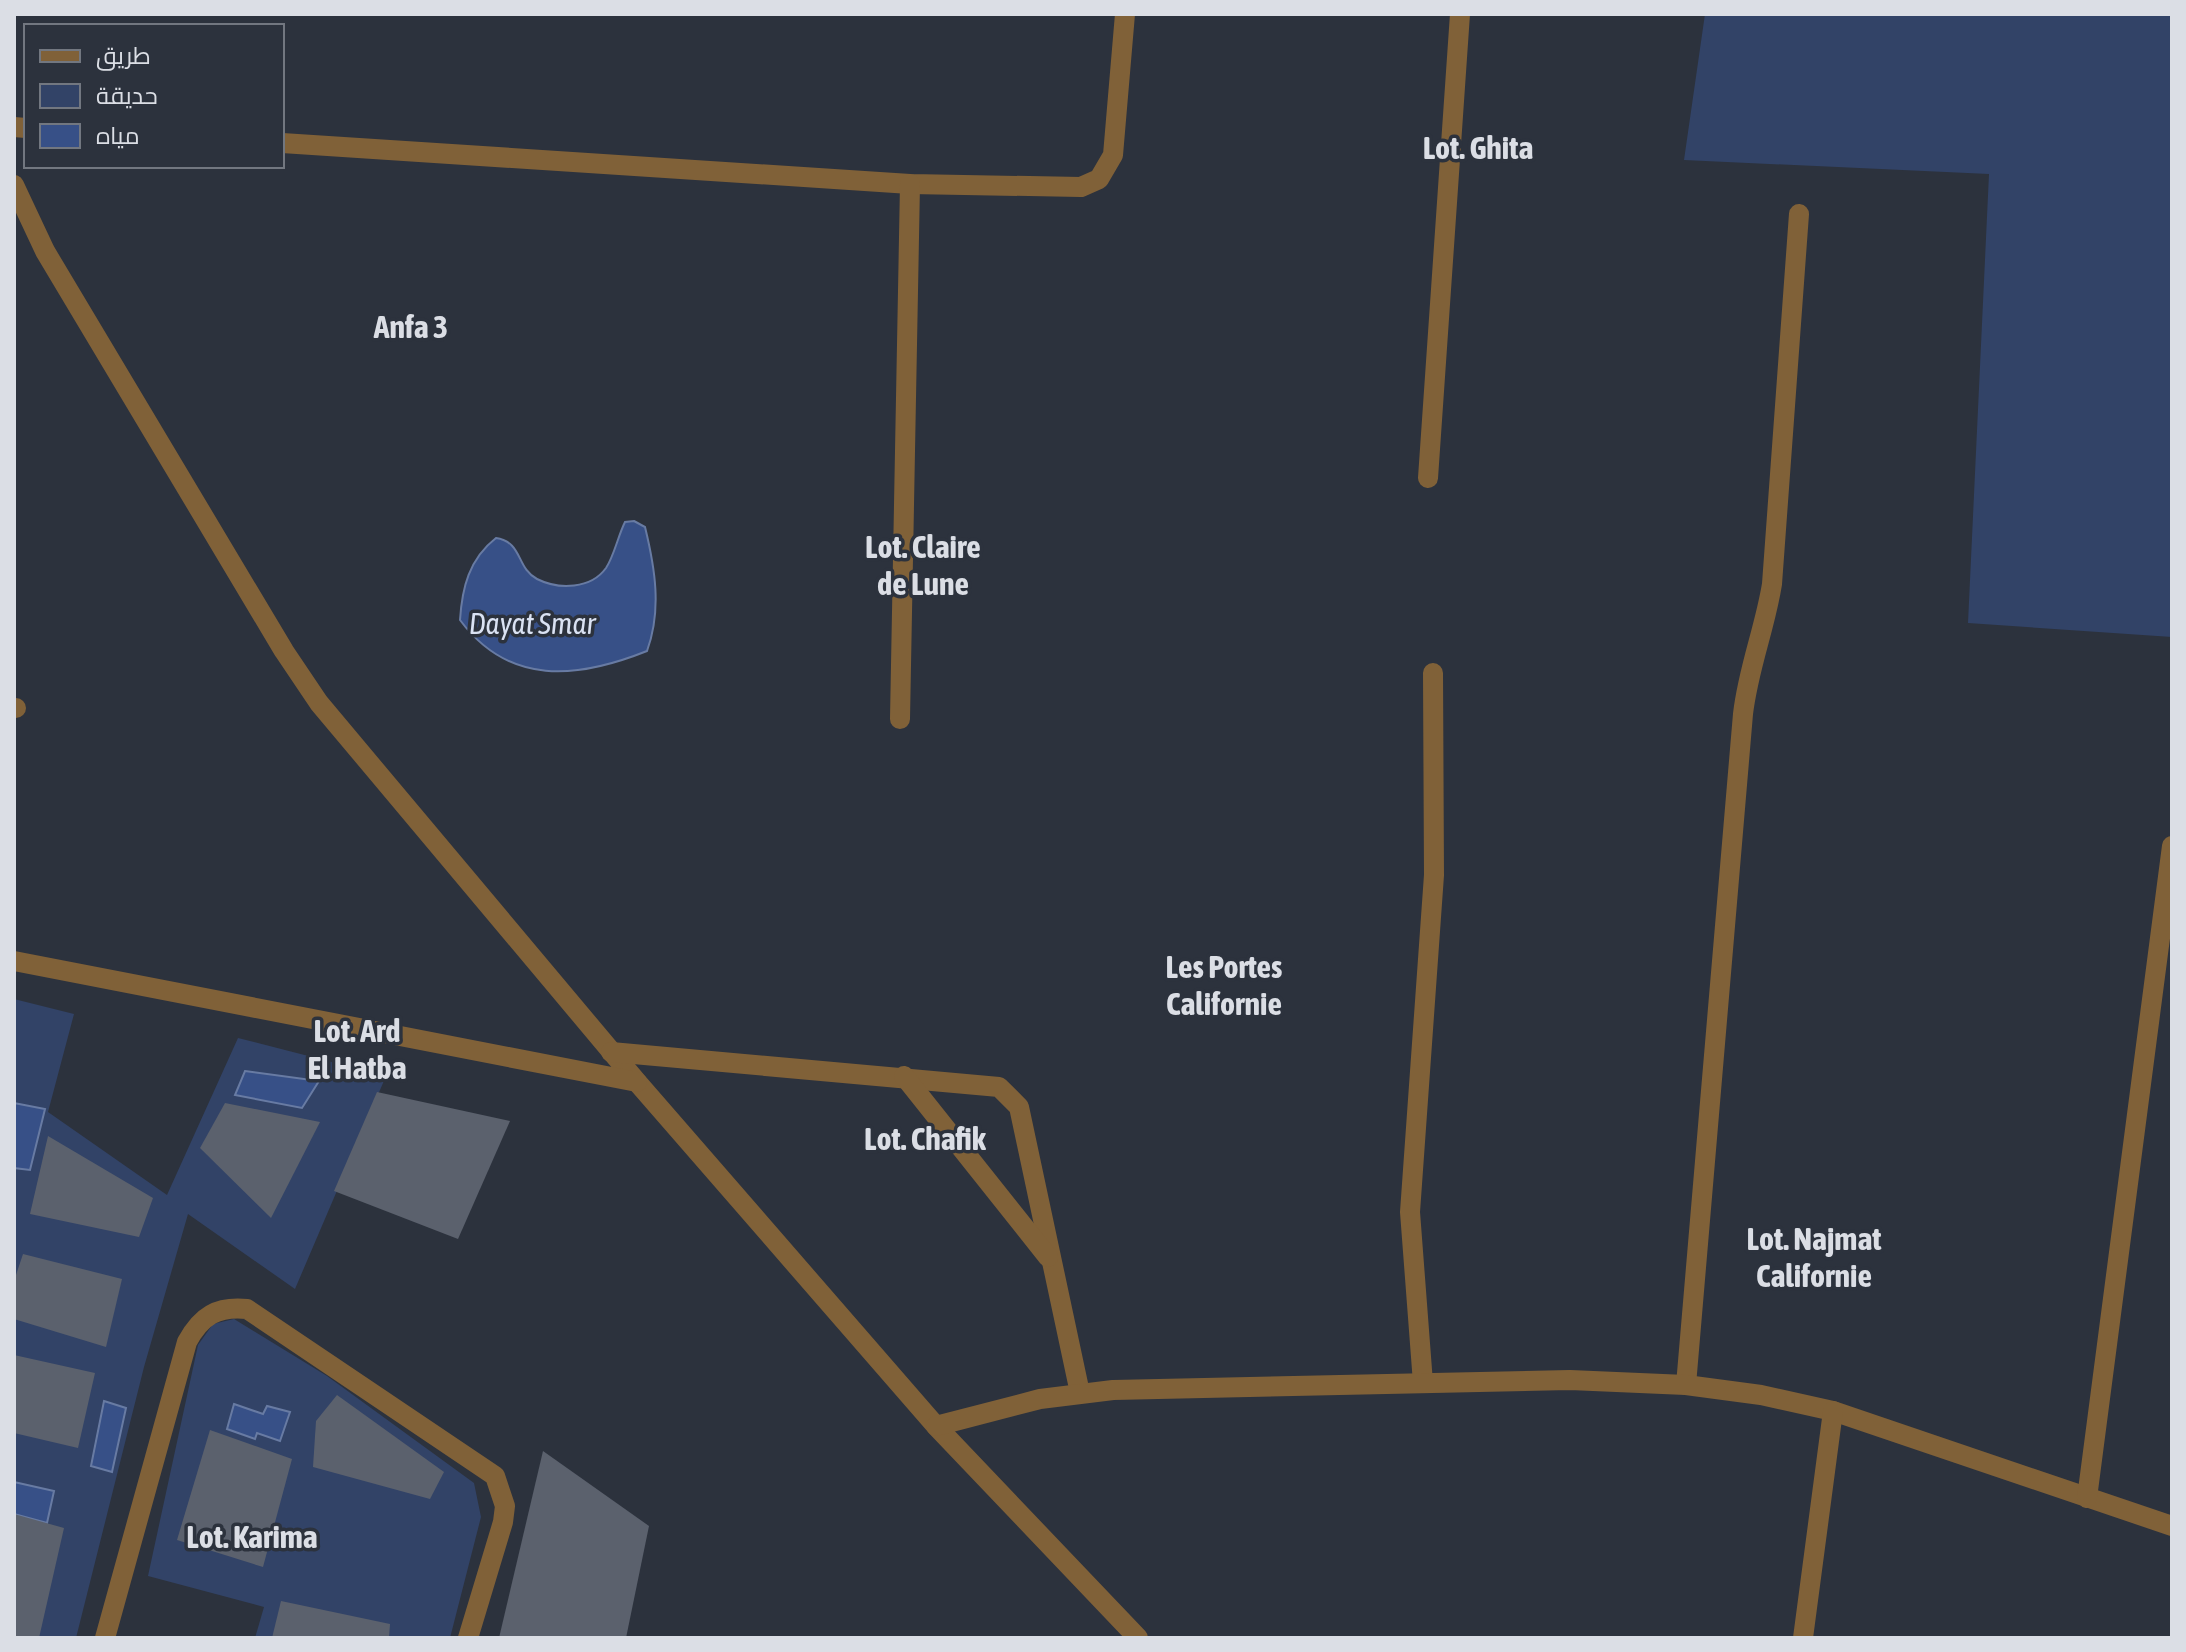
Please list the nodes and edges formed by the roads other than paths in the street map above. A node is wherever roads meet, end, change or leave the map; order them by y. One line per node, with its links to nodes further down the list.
1 (1125, 14): 4 (street)
2 (1460, 14): 7 (street)
3 (284, 143): 4 (street)
4 (910, 184): 9 (street)
5 (14, 185): 12 (street)
6 (1799, 214): 17 (street)
7 (1428, 478)
8 (1433, 673): 16 (street)
9 (900, 719)
10 (2172, 846): 21 (street)
11 (14, 961): 14 (street)
12 (611, 1052): 13 (street); 14 (street)
13 (904, 1076): 15 (street); 15 (street)
14 (637, 1082): 20 (street)
15 (1052, 1261): 18 (street)
16 (1423, 1383): 17 (street); 18 (street)
17 (1686, 1385): 19 (street)
18 (1080, 1393): 20 (street)
19 (1833, 1411): 21 (street); 26 (street)
20 (936, 1426): 25 (street)
21 (2087, 1498): 22 (street)
22 (2172, 1526)
23 (105, 1638): 24 (street)
24 (468, 1638)
25 (1138, 1638)
26 (1803, 1638)

